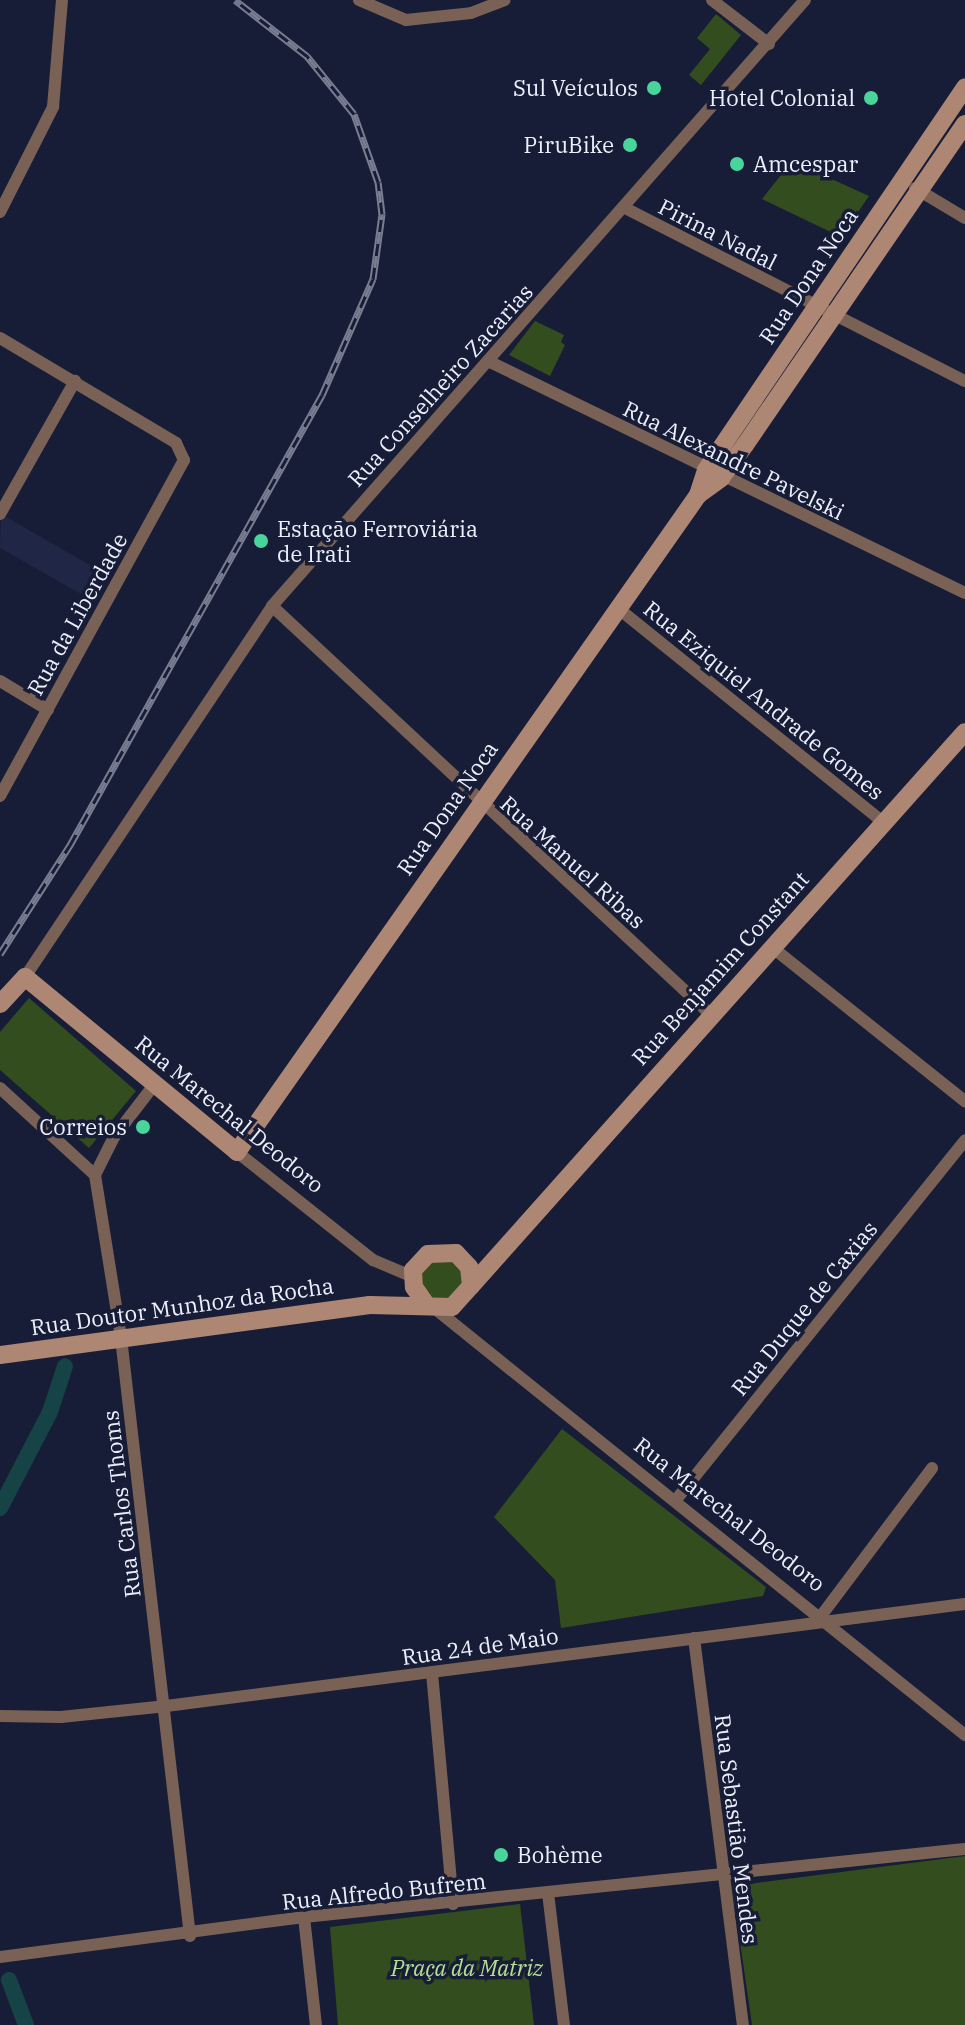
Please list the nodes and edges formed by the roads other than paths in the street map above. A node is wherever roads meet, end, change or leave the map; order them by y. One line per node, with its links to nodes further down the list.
1 (62, 0): 12 (street)
2 (359, 0): 3 (street)
3 (505, 0)
4 (712, 0): 6 (street)
5 (805, 0): 6 (street, Rua Conselheiro Zacarias)
6 (769, 44): 11 (street, Rua Conselheiro Zacarias)
7 (965, 88): 9 (street, Rua Dona Noca)
8 (965, 124): 10 (street, Rua Dona Noca)
9 (902, 180): 10 (street); 14 (street, Rua Dona Noca)
10 (919, 191): 13 (street); 15 (street, Rua Dona Noca)
11 (625, 208): 14 (street, Pirina Nadal); 17 (street, Rua Conselheiro Zacarias)
12 (0, 212)
13 (965, 218)
14 (815, 306): 15 (street, Pirina Nadal); 20 (street, Rua Dona Noca)
15 (833, 315): 19 (street, Pirina Nadal); 20 (street, Rua Dona Noca)
16 (0, 338): 18 (street)
17 (488, 361): 20 (street, Rua Alexandre Pavelski); 23 (street, Rua Conselheiro Zacarias)
18 (75, 381): 21 (street); 26 (street, Rua da Liberdade)
19 (965, 381)
20 (714, 474): 22 (street, Rua Alexandre Pavelski); 24 (street, Rua Dona Noca)
21 (0, 514)
22 (965, 593)
23 (272, 606): 29 (street, Rua Manuel Ribas); 32 (street, Rua Conselheiro Zacarias)
24 (619, 609): 29 (street, Rua Dona Noca); 30 (street, Rua Eziquiel Andrade Gomes)
25 (0, 681): 26 (street)
26 (48, 710): 28 (street, Rua da Liberdade)
27 (965, 732): 30 (street, Rua Benjamim Constant)
28 (0, 796)
29 (479, 803): 34 (street, Rua Manuel Ribas); 39 (street, Rua Dona Noca)
30 (883, 822): 31 (street, Rua Benjamim Constant)
31 (773, 948): 34 (street, Rua Benjamim Constant); 37 (street)
32 (25, 977): 33 (street); 35 (street, Rua Marechal Deodoro)
33 (0, 1004)
34 (710, 1014): 41 (street, Rua Benjamim Constant)
35 (154, 1085): 39 (street, Rua Marechal Deodoro); 40 (street)
36 (0, 1088): 40 (street)
37 (965, 1101)
38 (965, 1140): 49 (street, Rua Duque de Caxias)
39 (237, 1152): 43 (street, Rua Marechal Deodoro)
40 (95, 1175): 46 (street, Rua Carlos Thoms)
41 (512, 1237): 42 (street, Rua Benjamim Constant); 44 (street, Rua Benjamim Constant)
42 (463, 1259): 43 (street); 44 (street)
43 (421, 1293): 44 (street, Rua Doutor Munhoz da Rocha); 45 (street, Rua Marechal Deodoro); 46 (street, Rua Doutor Munhoz da Rocha)
44 (466, 1294): 45 (street)
45 (465, 1332): 49 (street, Rua Marechal Deodoro)
46 (121, 1338): 47 (street, Rua Doutor Munhoz da Rocha); 54 (street, Rua Carlos Thoms)
47 (0, 1355)
48 (932, 1468): 51 (street)
49 (675, 1501): 51 (street, Rua Marechal Deodoro)
50 (965, 1604): 51 (street, Rua 24 de Maio)
51 (825, 1619): 52 (street, Rua 24 de Maio); 56 (street, Rua Marechal Deodoro)
52 (694, 1638): 53 (street, Rua 24 de Maio); 58 (street, Rua Sebastião Mendes)
53 (432, 1673): 54 (street, Rua 24 de Maio); 60 (street)
54 (166, 1706): 55 (street, Rua 24 de Maio); 62 (street, Rua Carlos Thoms)
55 (0, 1716)
56 (965, 1735)
57 (965, 1849): 58 (street, Rua Alfredo Bufrem)
58 (721, 1874): 59 (street, Rua Alfredo Bufrem); 66 (street, Rua Sebastião Mendes)
59 (548, 1893): 60 (street, Rua Alfredo Bufrem); 65 (street)
60 (453, 1904): 61 (street, Rua Alfredo Bufrem)
61 (304, 1917): 62 (street, Rua Alfredo Bufrem); 64 (street)
62 (190, 1936): 63 (street, Rua Alfredo Bufrem)
63 (0, 1957)
64 (316, 2025)
65 (564, 2025)
66 (743, 2025)

